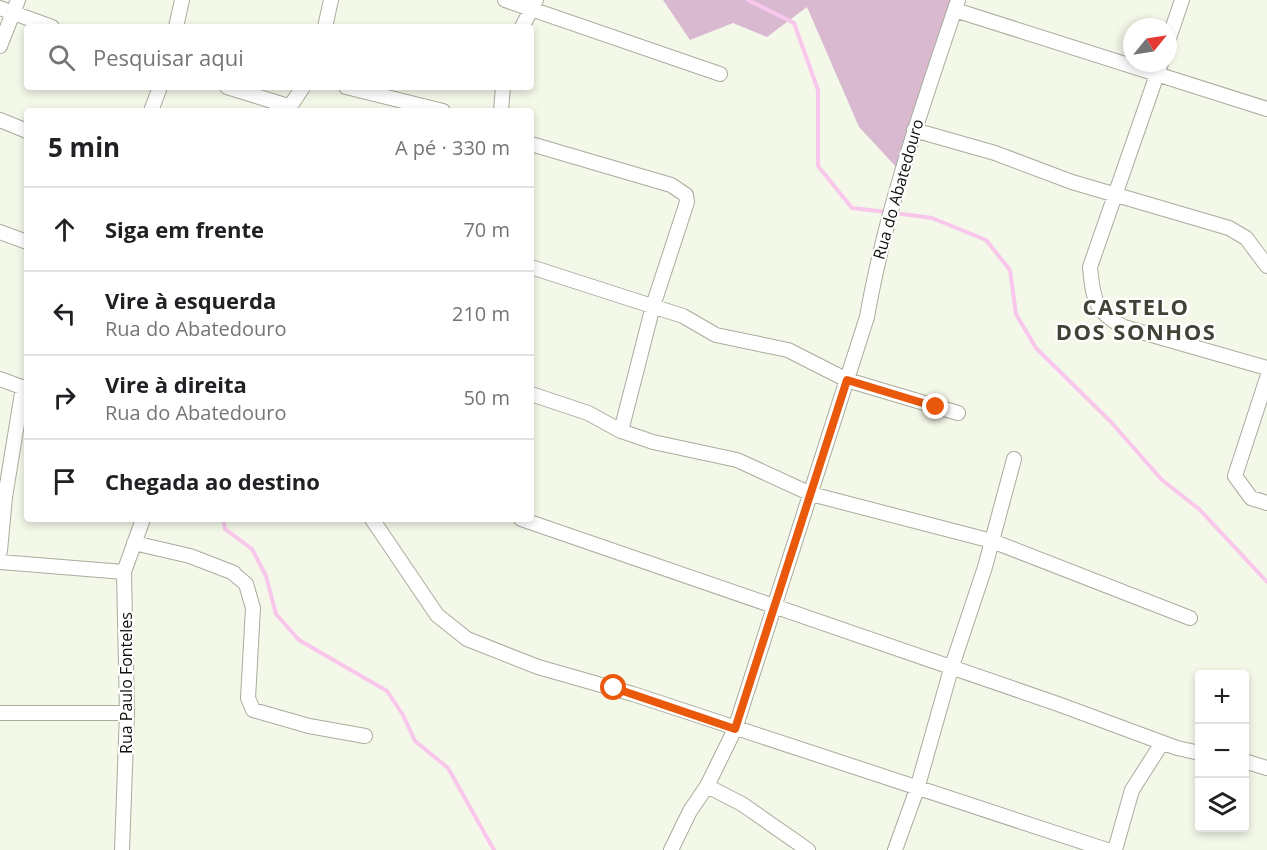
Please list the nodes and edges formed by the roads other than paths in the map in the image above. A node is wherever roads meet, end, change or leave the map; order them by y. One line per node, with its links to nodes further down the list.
1 (182, 0): 10 (street)
2 (331, 0): 11 (street)
3 (505, 0): 5 (street)
4 (1182, 0): 8 (street)
5 (533, 5): 12 (street); 17 (street)
6 (956, 5): 14 (street); 31 (street, Rua do Abatedouro)
7 (10, 7): 9 (street); 13 (street)
8 (1176, 18)
9 (46, 24)
10 (177, 24)
11 (326, 24)
12 (524, 24)
13 (0, 46)
14 (1123, 58)
15 (1158, 72): 33 (street)
16 (1165, 72): 28 (street)
17 (720, 74)
18 (158, 90): 23 (street)
19 (235, 90): 24 (street)
20 (301, 90): 25 (street)
21 (358, 90): 26 (street)
22 (503, 90): 27 (street)
23 (152, 108)
24 (285, 108)
25 (289, 108)
26 (431, 108)
27 (501, 108)
28 (1267, 109)
29 (0, 120): 30 (street)
30 (24, 130)
31 (914, 130): 33 (street); 42 (street, Rua do Abatedouro)
32 (534, 145): 38 (street)
33 (1117, 195): 36 (street); 39 (street)
34 (0, 232): 35 (street)
35 (24, 241)
36 (1267, 266)
37 (534, 268): 38 (street)
38 (653, 306): 42 (street); 47 (street)
39 (1267, 368)
40 (1267, 378): 51 (street)
41 (0, 379): 43 (street)
42 (847, 380): 46 (street); 49 (street, Rua do Abatedouro)
43 (24, 388)
44 (24, 393): 50 (street)
45 (534, 395): 47 (street)
46 (958, 413)
47 (621, 431): 49 (street)
48 (1014, 459): 55 (street)
49 (811, 494): 55 (street); 60 (street, Rua do Abatedouro)
50 (2, 497): 57 (street)
51 (1267, 503)
52 (142, 522): 56 (street, Rua Paulo Fonteles)
53 (374, 522): 65 (street)
54 (530, 522): 60 (street)
55 (992, 541): 61 (street); 62 (street)
56 (134, 543): 59 (street, Rua Paulo Fonteles); 66 (street)
57 (0, 551)
58 (0, 562): 59 (street)
59 (124, 572): 64 (street, Rua Paulo Fonteles)
60 (775, 606): 62 (street); 65 (street, Rua do Abatedouro)
61 (1190, 618)
62 (951, 669): 67 (street); 72 (street)
63 (0, 713): 64 (street)
64 (127, 713): 73 (street, Rua Paulo Fonteles)
65 (735, 729): 71 (street, Rua do Abatedouro); 72 (street)
66 (365, 736)
67 (1162, 743): 68 (street); 78 (street)
68 (1195, 752)
69 (1249, 762): 70 (street)
70 (1267, 768)
71 (707, 786): 74 (street, Rua do Abatedouro); 75 (street)
72 (918, 789): 76 (street); 77 (street)
73 (122, 850)
74 (671, 850)
75 (808, 850)
76 (895, 850)
77 (1107, 850)
78 (1115, 850)

